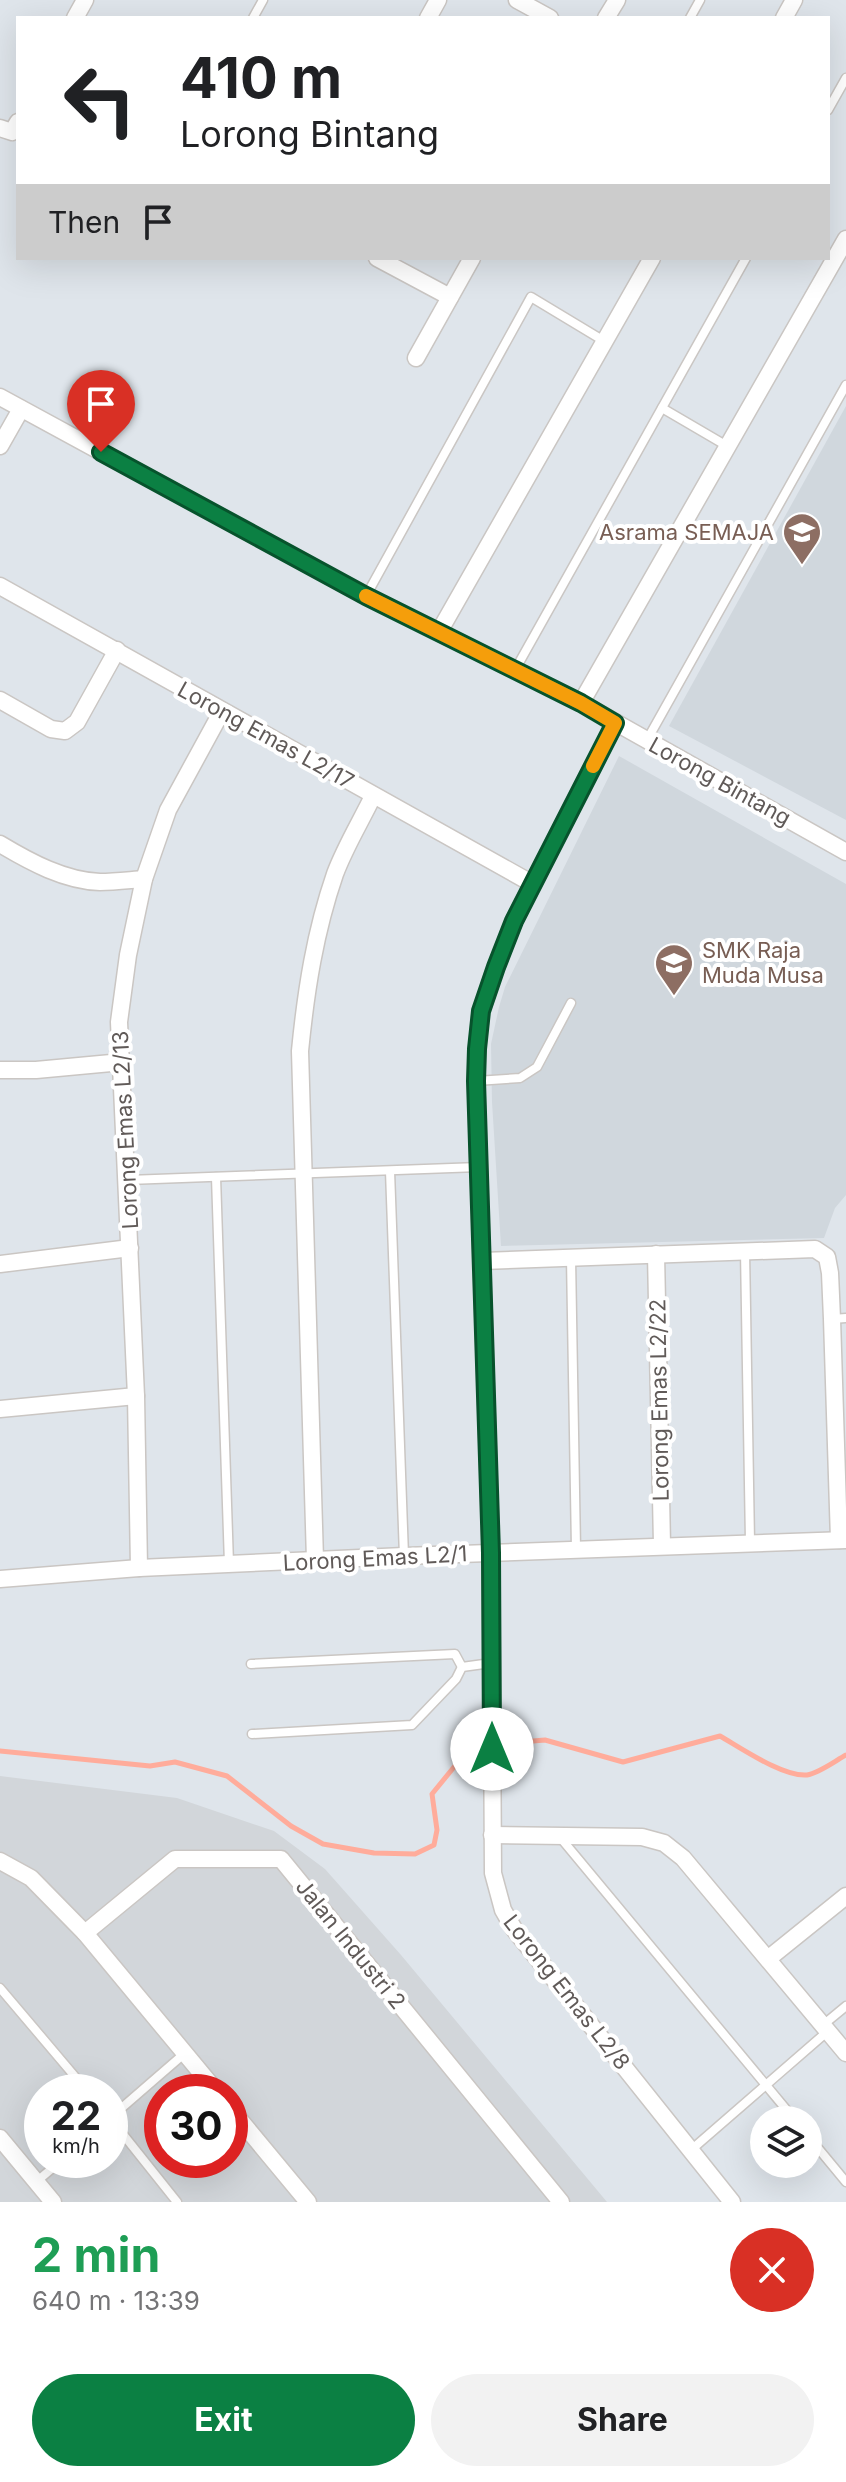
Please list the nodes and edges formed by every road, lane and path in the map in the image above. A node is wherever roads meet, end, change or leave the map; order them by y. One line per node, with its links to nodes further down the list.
1 (517, 0): 2 (street)
2 (546, 16)
3 (846, 78): 4 (lane)
4 (830, 106)
5 (846, 239): 18 (street)
6 (381, 260): 10 (street)
7 (471, 260): 10 (street)
8 (651, 260): 11 (street)
9 (745, 260): 15 (lane)
10 (450, 297): 12 (street)
11 (604, 342): 20 (lane); 21 (street)
12 (416, 358)
13 (846, 385): 28 (lane)
14 (0, 397): 16 (street, Lorong Bintang)
15 (662, 408): 18 (lane); 23 (lane)
16 (21, 409): 17 (street); 20 (street, Lorong Bintang)
17 (0, 446)
18 (728, 446): 25 (street)
19 (0, 586): 22 (street, Lorong Emas L2/17)
20 (366, 596): 21 (street, Lorong Bintang)
21 (439, 632): 23 (street, Lorong Bintang)
22 (117, 650): 24 (street); 26 (street, Lorong Emas L2/17)
23 (515, 670): 25 (street, Lorong Bintang)
24 (0, 700)
25 (581, 703): 27 (street, Lorong Bintang)
26 (222, 711): 29 (street, Lorong Emas L2/17); 33 (street, Lorong Emas L2/13)
27 (615, 723): 28 (street, Lorong Bintang); 34 (street, Lorong Emas L2/8)
28 (647, 740): 31 (street, Lorong Bintang)
29 (373, 796): 34 (street, Lorong Emas L2/17); 41 (street)
30 (4, 847): 32 (street); 33 (street)
31 (846, 852)
32 (0, 865)
33 (144, 879): 36 (street, Lorong Emas L2/13)
34 (533, 884): 38 (street, Lorong Emas L2/8)
35 (571, 1003): 38 (lane)
36 (122, 1062): 37 (street); 43 (street, Lorong Emas L2/13)
37 (0, 1070)
38 (476, 1081): 39 (street, Lorong Emas L2/8)
39 (479, 1167): 40 (lane); 48 (street, Lorong Emas L2/8)
40 (390, 1171): 41 (lane); 58 (lane)
41 (303, 1175): 42 (lane); 59 (street)
42 (216, 1177): 43 (lane); 60 (lane)
43 (128, 1180): 44 (street, Lorong Emas L2/13)
44 (130, 1248): 49 (street); 51 (street, Lorong Emas L2/13)
45 (745, 1251): 46 (street); 50 (street); 54 (lane)
46 (656, 1254): 47 (street); 55 (street, Lorong Emas L2/22)
47 (571, 1258): 48 (street); 56 (lane)
48 (483, 1261): 57 (street, Lorong Emas L2/8)
49 (0, 1264)
50 (839, 1318): 53 (street)
51 (136, 1396): 52 (street); 61 (street, Lorong Emas L2/13)
52 (0, 1409)
53 (842, 1540): 54 (street, Lorong Emas L2/1)
54 (750, 1542): 55 (street, Lorong Emas L2/1)
55 (662, 1545): 56 (street, Lorong Emas L2/1)
56 (576, 1550): 57 (street, Lorong Emas L2/1)
57 (491, 1553): 58 (street, Lorong Emas L2/1); 63 (street, Lorong Emas L2/8)
58 (404, 1556): 59 (street, Lorong Emas L2/1)
59 (315, 1560): 60 (street, Lorong Emas L2/1)
60 (229, 1565): 61 (street, Lorong Emas L2/1)
61 (139, 1568): 62 (street, Lorong Emas L2/1)
62 (0, 1579)
63 (492, 1663): 65 (lane); 67 (street, Lorong Emas L2/8)
64 (251, 1664): 65 (lane)
65 (462, 1667): 66 (lane)
66 (252, 1734)
67 (492, 1835): 68 (street); 86 (street, Lorong Emas L2/8)
68 (558, 1836): 72 (street); 80 (lane)
69 (0, 1861): 71 (street)
70 (846, 1896): 72 (street)
71 (85, 1933): 76 (street); 94 (street, Jalan Industri 2)
72 (769, 1958): 75 (street)
73 (0, 1988): 78 (lane)
74 (846, 2006): 75 (lane)
75 (826, 2028): 77 (street); 80 (lane)
76 (185, 2053): 79 (street); 81 (lane)
77 (846, 2053)
78 (73, 2074)
79 (202, 2074)
80 (766, 2085): 82 (lane); 86 (lane)
81 (128, 2102)
82 (783, 2106)
83 (248, 2130): 93 (street)
84 (0, 2138): 89 (street)
85 (128, 2141): 92 (lane)
86 (691, 2150): 95 (street, Lorong Emas L2/8)
87 (822, 2153): 90 (lane)
88 (41, 2178): 89 (lane)
89 (36, 2182): 91 (street)
90 (846, 2182)
91 (53, 2202)
92 (177, 2202)
93 (308, 2202)
94 (561, 2202)
95 (732, 2202)

